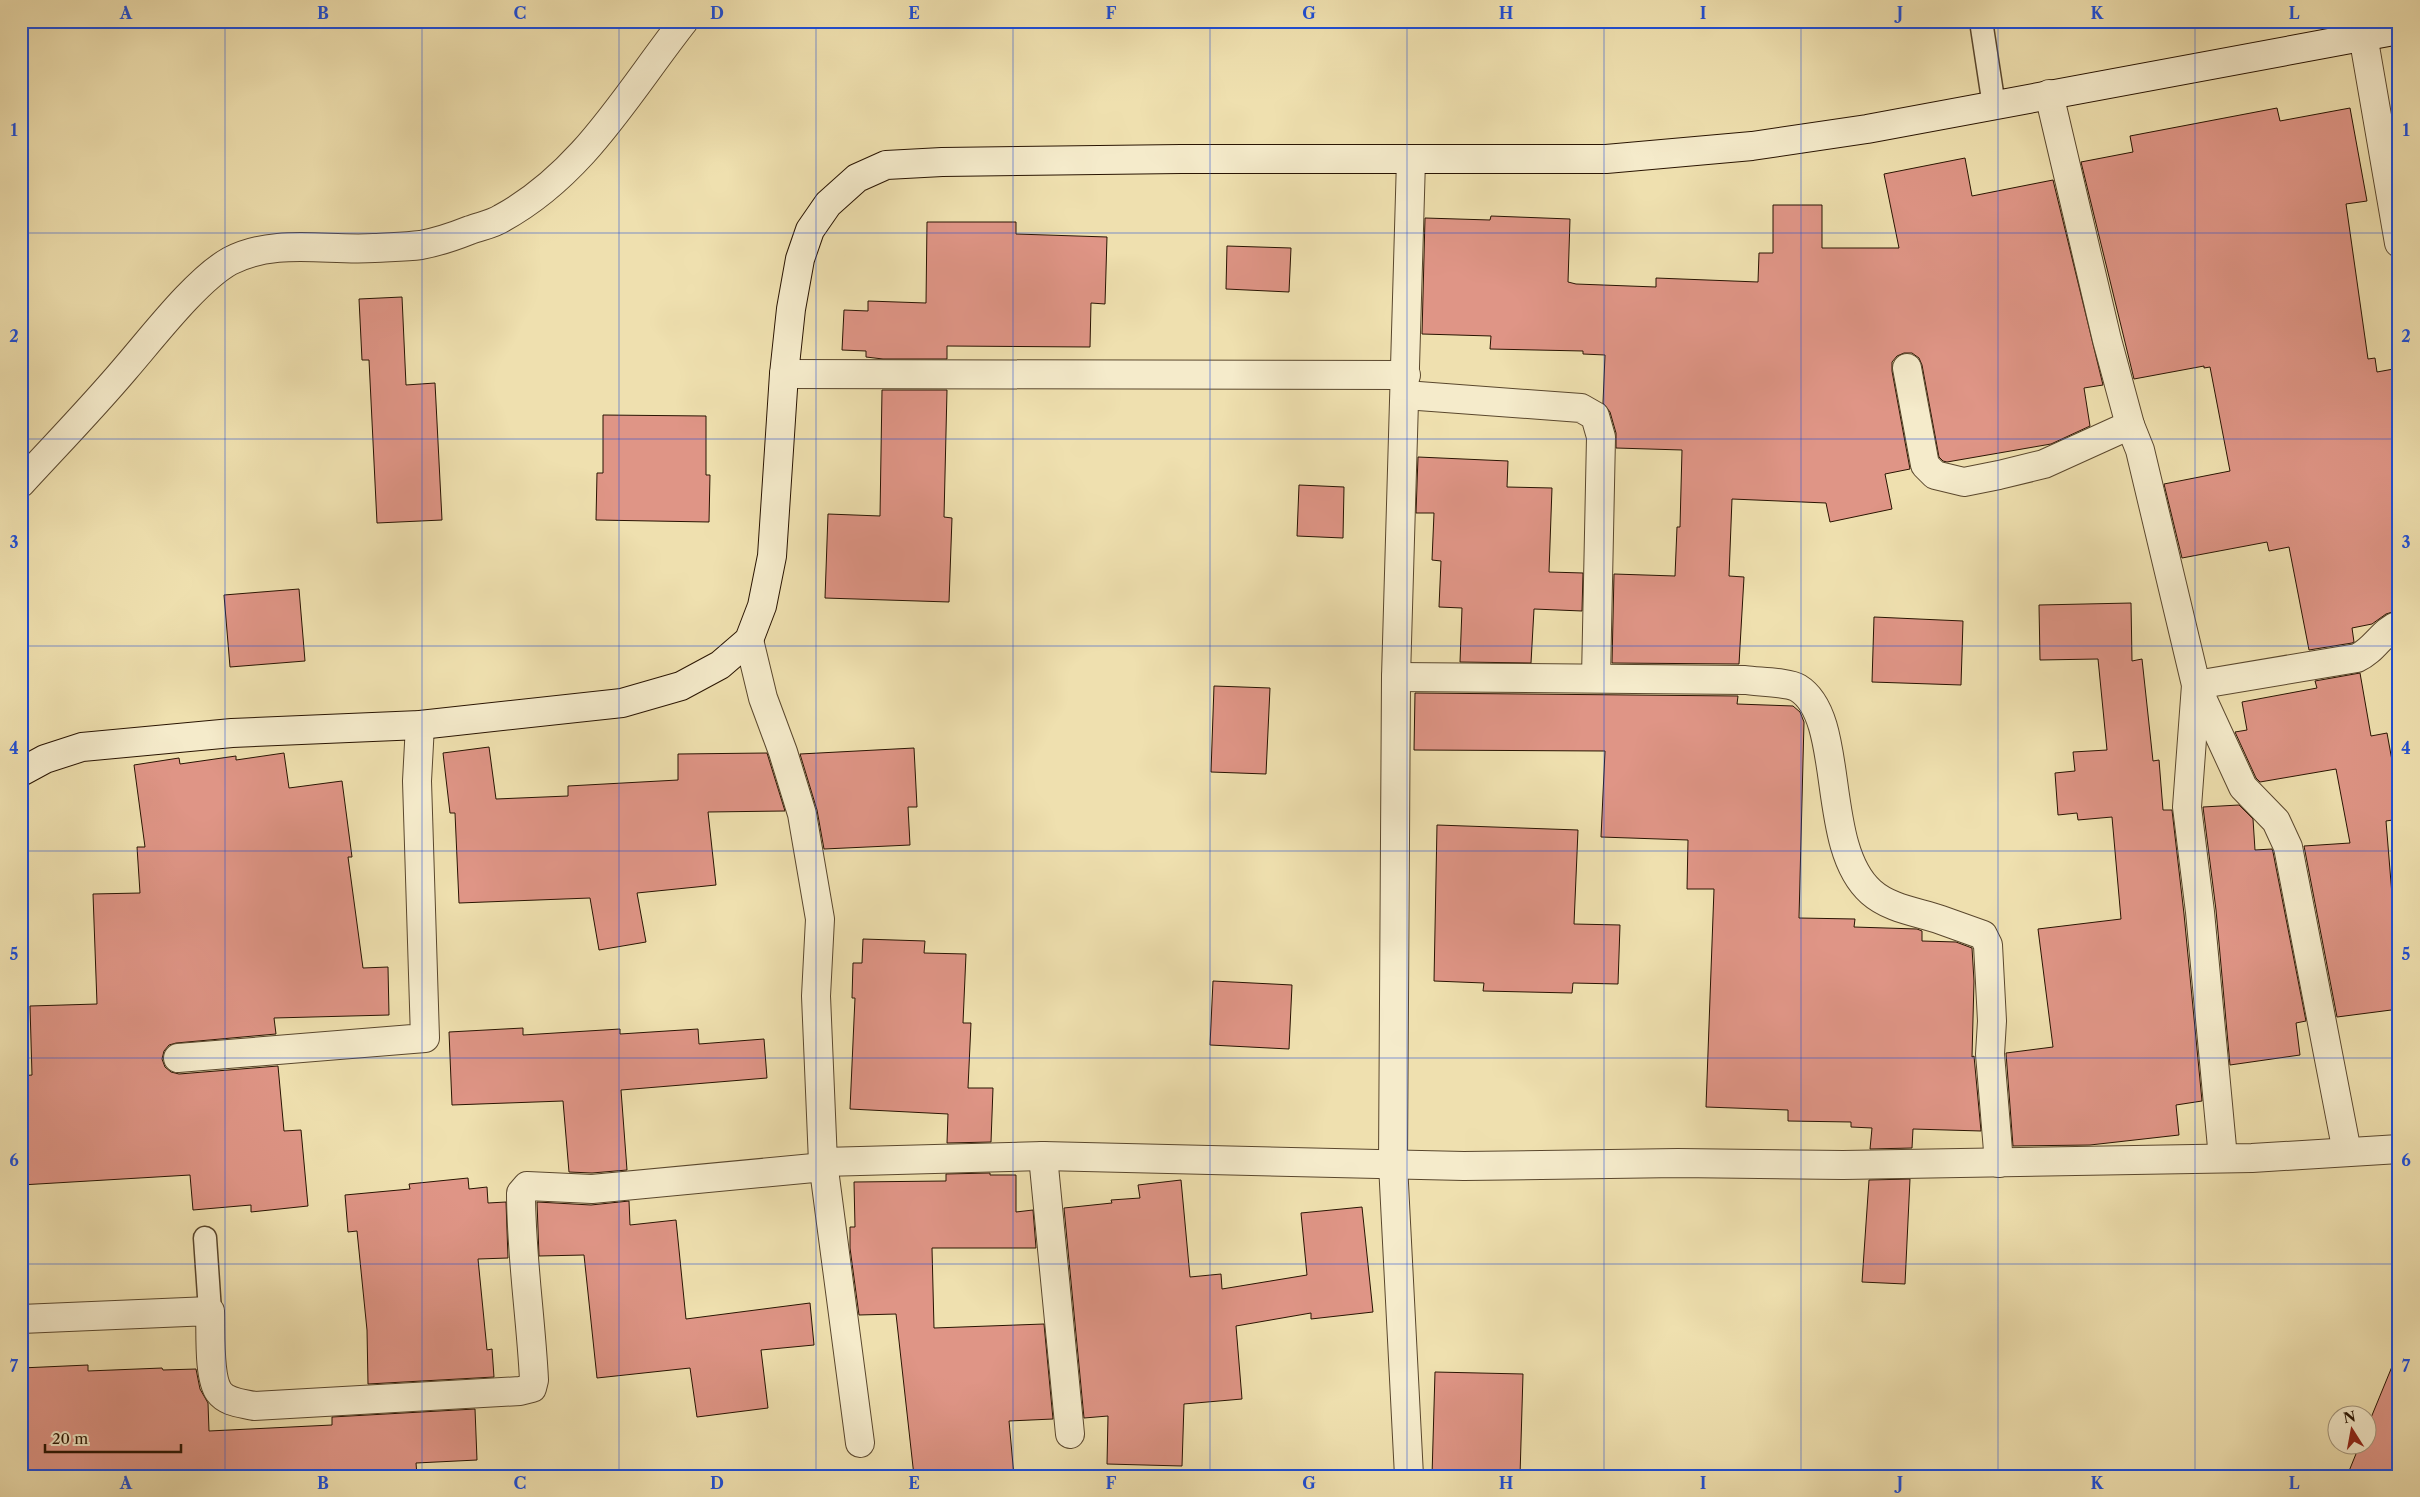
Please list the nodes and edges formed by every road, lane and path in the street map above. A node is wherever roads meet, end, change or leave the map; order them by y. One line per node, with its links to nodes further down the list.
1 (684, 21): 13 (street)
2 (1981, 21): 6 (lane)
3 (2399, 30): 4 (street)
4 (2363, 35): 5 (street); 8 (street)
5 (2049, 94): 6 (street); 12 (street)
6 (1994, 106): 7 (street)
7 (1411, 160): 10 (street); 11 (street)
8 (2399, 243)
9 (1908, 368): 12 (street)
10 (784, 374): 11 (street); 15 (street)
11 (1405, 385): 16 (street); 17 (street)
12 (2130, 425): 18 (street)
13 (21, 483)
14 (2399, 625): 18 (street)
15 (748, 640): 19 (street); 28 (street)
16 (1396, 677): 17 (street); 27 (street)
17 (1596, 678): 26 (street)
18 (2196, 685): 23 (street); 25 (street)
19 (420, 725): 20 (street); 21 (street)
20 (21, 772)
21 (178, 1058)
22 (2399, 1148): 23 (street)
23 (2347, 1152): 25 (street)
24 (1043, 1156): 27 (street); 28 (street); 32 (street)
25 (2224, 1158): 26 (street)
26 (1999, 1163): 27 (street)
27 (1393, 1164): 34 (street)
28 (823, 1165): 30 (street); 33 (street)
29 (205, 1238): 30 (lane)
30 (210, 1311): 31 (street)
31 (21, 1319)
32 (1070, 1434)
33 (860, 1443)
34 (1409, 1476)

